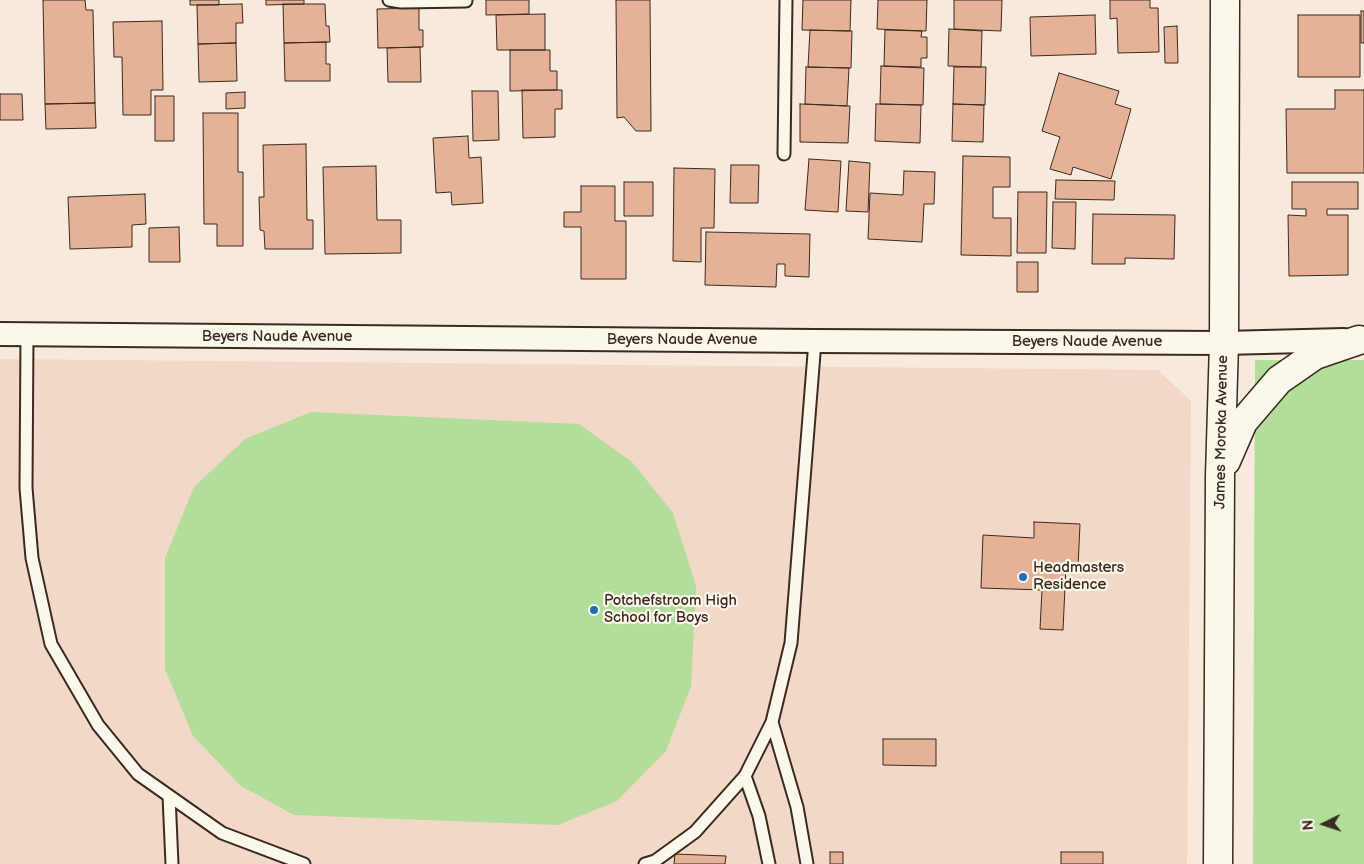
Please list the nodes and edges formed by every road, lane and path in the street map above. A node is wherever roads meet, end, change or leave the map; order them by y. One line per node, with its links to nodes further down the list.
1 (389, 0): 4 (lane)
2 (786, 0): 5 (lane)
3 (1225, 0): 10 (street, James Moroka Avenue)
4 (466, 1)
5 (784, 154)
6 (0, 334): 7 (street, Beyers Naude Avenue)
7 (27, 335): 9 (street, Beyers Naude Avenue); 14 (lane)
8 (1362, 340): 10 (street, Beyers Naude Avenue); 11 (street)
9 (815, 341): 10 (street, Beyers Naude Avenue); 12 (lane)
10 (1224, 342): 11 (street, James Moroka Avenue)
11 (1220, 476): 20 (street, James Moroka Avenue)
12 (772, 722): 13 (lane); 19 (lane)
13 (745, 776): 17 (lane); 18 (lane)
14 (169, 796): 15 (lane); 16 (lane)
15 (172, 864)
16 (304, 864)
17 (645, 864)
18 (769, 864)
19 (807, 864)
20 (1218, 864)

